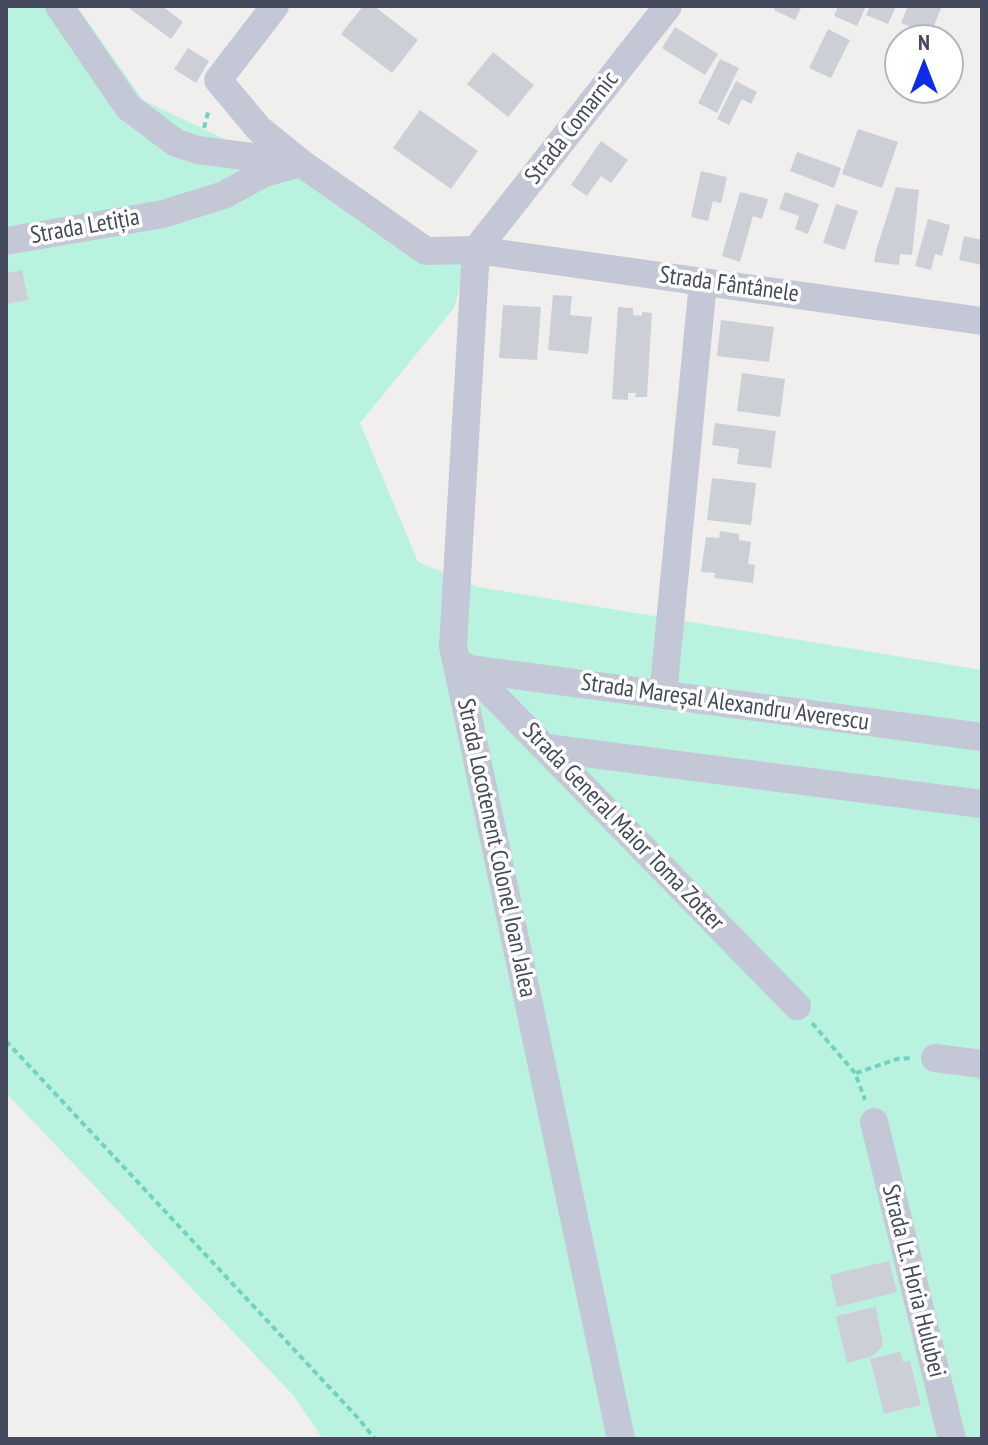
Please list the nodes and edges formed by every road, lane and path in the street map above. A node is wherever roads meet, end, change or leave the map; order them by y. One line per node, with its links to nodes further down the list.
1 (59, 6): 4 (street)
2 (275, 6): 4 (street, Strada Fântânele)
3 (668, 6): 6 (street, Strada Comarnic)
4 (301, 163): 5 (street, Strada Letiția); 6 (street, Strada Fântânele)
5 (6, 241)
6 (476, 250): 7 (street, Strada Fântânele); 9 (street, Strada Locotenent Colonel Ioan Jalea)
7 (703, 282): 8 (street, Strada Fântânele); 10 (street)
8 (982, 321)
9 (461, 658): 10 (street, Strada Mareșal Alexandru Averescu); 12 (street, Strada General Maior Toma Zotter); 21 (street, Strada Locotenent Colonel Ioan Jalea)
10 (663, 695): 11 (street, Strada Mareșal Alexandru Averescu)
11 (982, 737)
12 (546, 748): 13 (street); 14 (street, Strada General Maior Toma Zotter)
13 (982, 804)
14 (797, 1006): 18 (path)
15 (6, 1041): 20 (path)
16 (935, 1058): 17 (street); 18 (path)
17 (982, 1064)
18 (855, 1073): 19 (path)
19 (874, 1122): 22 (street, Strada Lt. Horia Hulubei)
20 (375, 1439)
21 (621, 1439)
22 (952, 1439)

